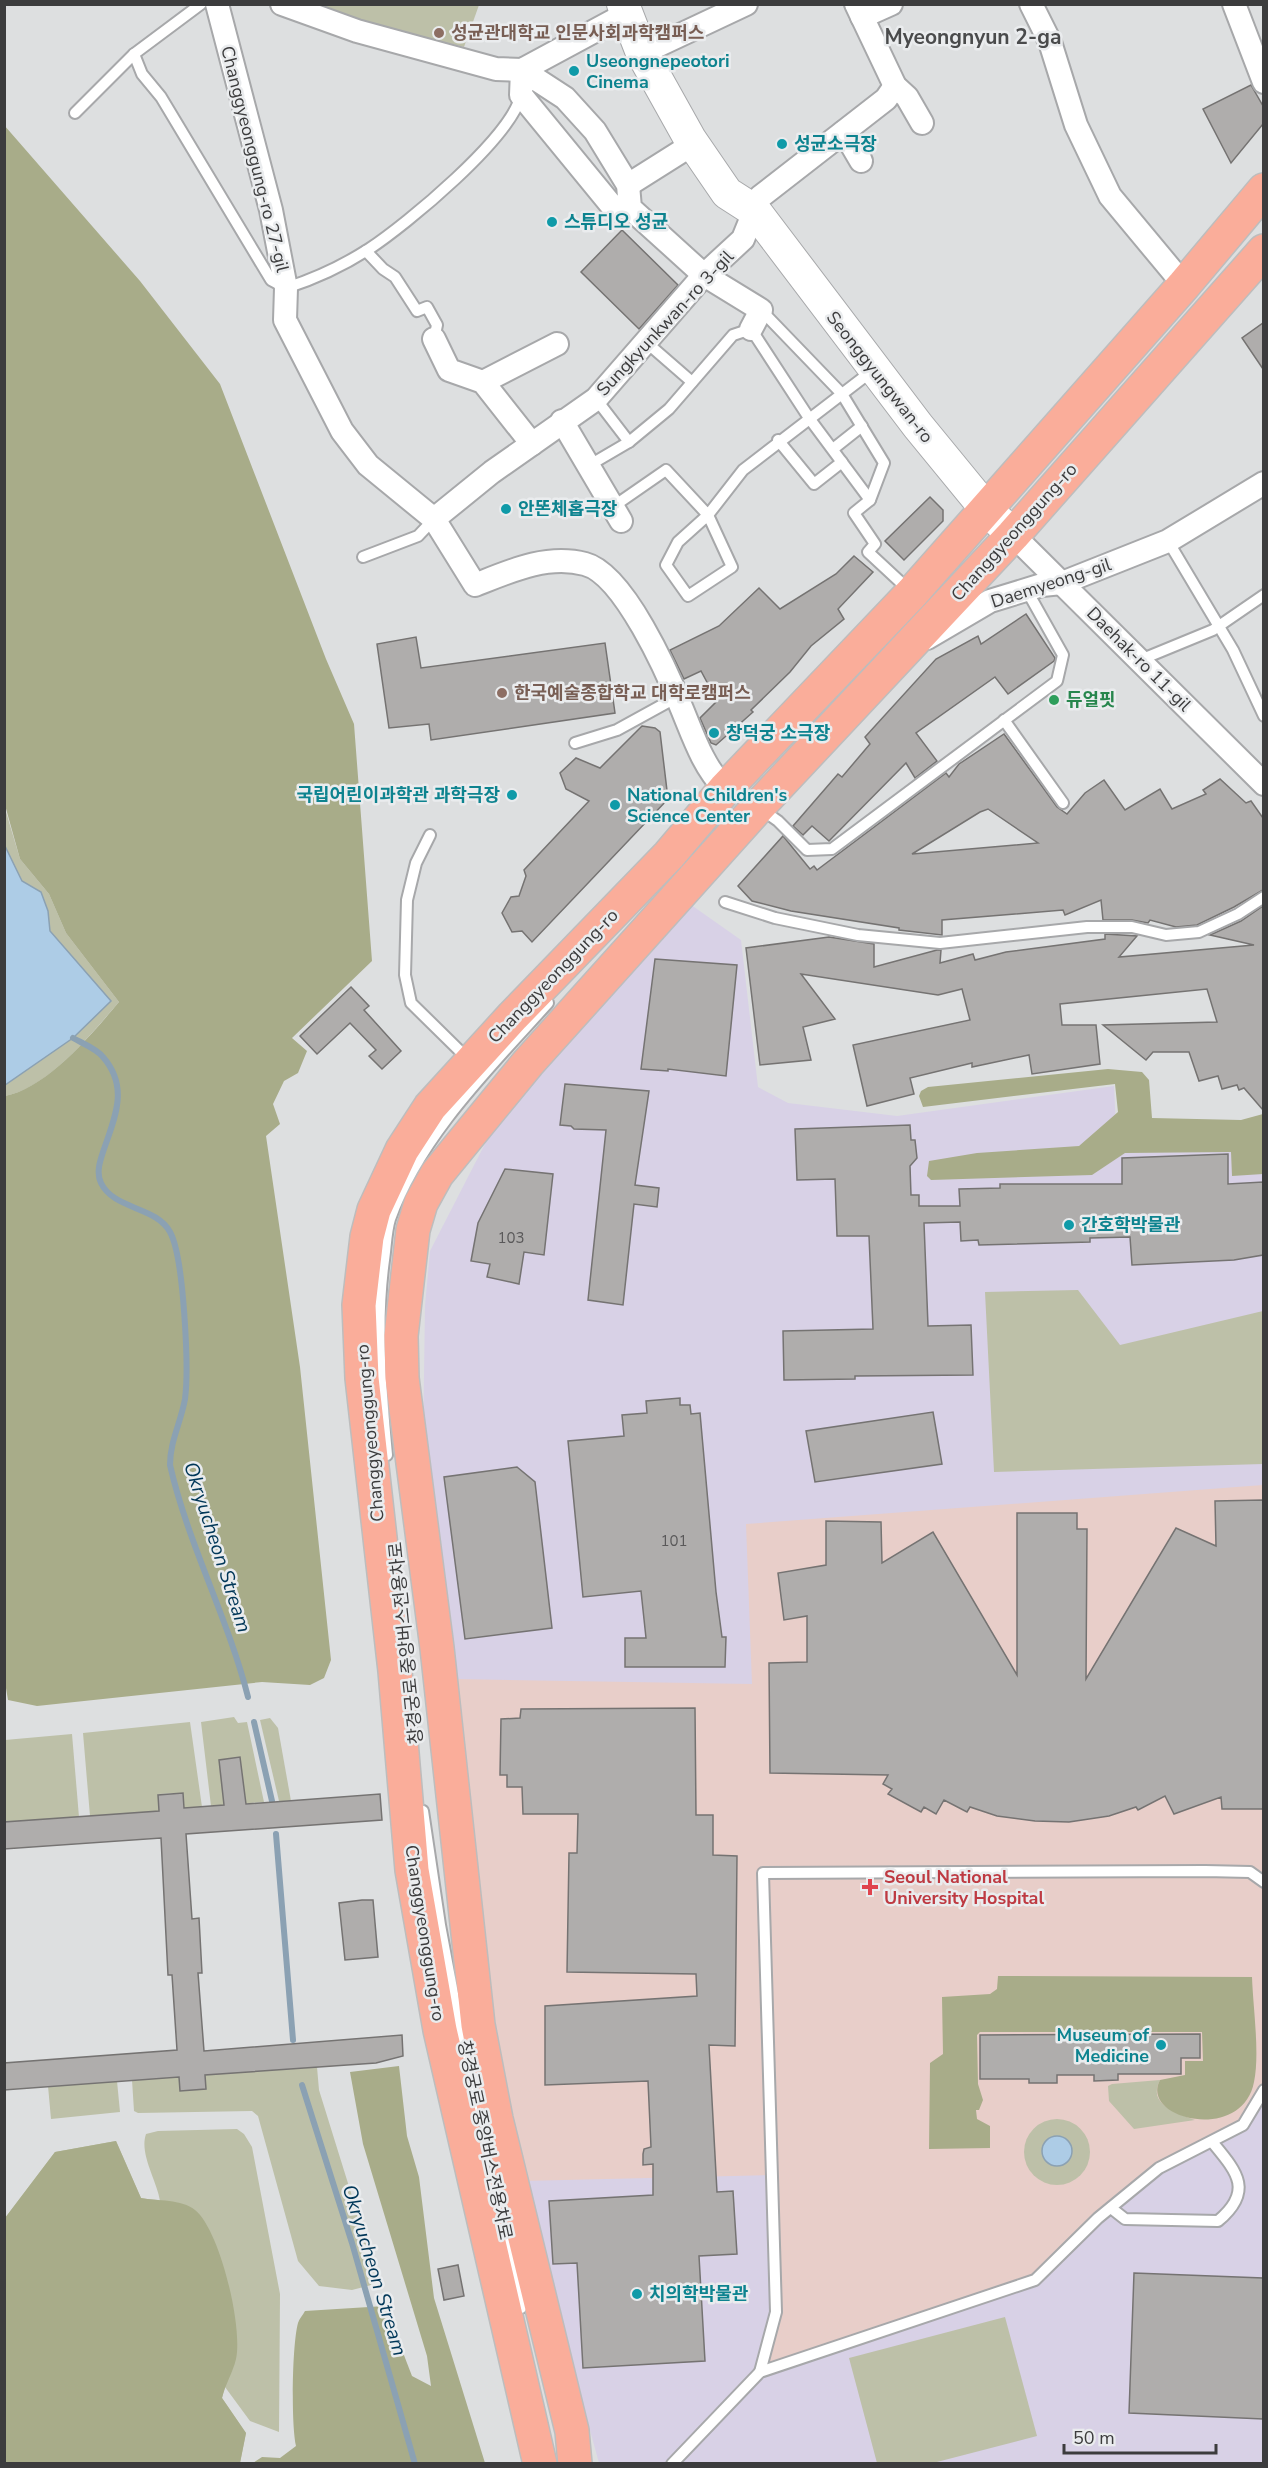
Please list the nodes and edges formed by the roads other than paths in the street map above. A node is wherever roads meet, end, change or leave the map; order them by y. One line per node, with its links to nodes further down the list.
1 (201, 4): 11 (lane)
2 (217, 4): 29 (street, Changgyeonggung-ro 27-gil)
3 (282, 4): 12 (street)
4 (746, 4): 10 (street)
5 (891, 4): 9 (street)
6 (1031, 4): 28 (street)
7 (1234, 4): 13 (street)
8 (625, 9): 10 (street, Seonggyungwan-ro); 12 (street)
9 (859, 11): 14 (street)
10 (642, 53): 19 (street, Seonggyungwan-ro)
11 (134, 54): 16 (lane); 29 (lane)
12 (522, 70): 15 (street); 21 (street)
13 (1263, 81)
14 (895, 86): 17 (street); 18 (street)
15 (521, 95): 23 (street); 25 (lane)
16 (75, 113)
17 (922, 123)
18 (844, 132): 20 (street); 24 (street)
19 (693, 144): 21 (street); 24 (street, Seonggyungwan-ro)
20 (861, 161)
21 (628, 185): 23 (street)
22 (1263, 190): 28 (main road, Changgyeonggung-ro)
23 (630, 208): 27 (street)
24 (755, 212): 27 (street, Sungkyunkwan-ro 3-gil); 34 (street, Seonggyungwan-ro)
25 (366, 251): 29 (lane); 31 (lane)
26 (1263, 251): 54 (main road, Changgyeonggung-ro)
27 (704, 275): 30 (street); 32 (street, Sungkyunkwan-ro 3-gil)
28 (1184, 285): 50 (main road, Changgyeonggung-ro)
29 (286, 288): 53 (street, Changgyeonggung-ro 27-gil)
30 (756, 319): 36 (lane); 37 (lane); 39 (lane)
31 (434, 339): 35 (street)
32 (646, 342): 36 (lane); 38 (street, Sungkyunkwan-ro 3-gil)
33 (557, 344): 35 (street)
34 (874, 369): 37 (lane); 50 (street, Seonggyungwan-ro)
35 (483, 382): 44 (street)
36 (692, 382): 43 (lane)
37 (842, 394): 39 (lane); 41 (lane)
38 (596, 399): 40 (street, Sungkyunkwan-ro 3-gil); 43 (lane)
39 (809, 417): 42 (lane); 45 (lane)
40 (562, 421): 44 (street, Sungkyunkwan-ro 3-gil); 47 (street)
41 (862, 426): 45 (lane); 49 (lane)
42 (778, 441): 46 (lane); 52 (lane)
43 (629, 442): 47 (lane)
44 (532, 444): 53 (street, Sungkyunkwan-ro 3-gil)
45 (833, 449): 46 (lane)
46 (842, 462): 49 (lane)
47 (587, 466): 51 (street)
48 (1263, 483): 55 (street, Daemyeong-gil)
49 (870, 500): 59 (lane)
50 (986, 509): 54 (street, Seonggyungwan-ro); 59 (main road, Changgyeonggung-ro)
51 (618, 513): 52 (lane)
52 (708, 515): 52 (lane)
53 (434, 519): 56 (lane); 64 (street, Changgyeonggung-ro 27-gil)
54 (1013, 535): 57 (street, Daehak-ro 11-gil); 62 (main road, Changgyeonggung-ro)
55 (1168, 541): 57 (street, Daemyeong-gil); 61 (lane)
56 (363, 557)
57 (1062, 583): 58 (street, Daemyeong-gil); 63 (street, Daehak-ro 11-gil)
58 (1026, 589): 62 (street, Daemyeong-gil); 67 (lane)
59 (912, 592): 65 (main road, Changgyeonggung-ro)
60 (1263, 595): 61 (lane)
61 (1218, 624): 63 (lane); 66 (lane)
62 (906, 650): 72 (main road, Changgyeonggung-ro)
63 (1140, 660): 69 (street, Daehak-ro 11-gil)
64 (677, 697): 68 (lane); 70 (street, Changgyeonggung-ro 27-gil)
65 (810, 701): 70 (main road, Changgyeonggung-ro); 76 (lane)
66 (1263, 716)
67 (1004, 720): 71 (lane); 72 (lane)
68 (575, 742)
69 (1263, 784)
70 (725, 789): 78 (main road, Changgyeonggung-ro)
71 (1063, 803)
72 (758, 807): 90 (main road, Changgyeonggung-ro)
73 (430, 835): 78 (lane)
74 (1263, 897): 75 (lane)
75 (725, 902)
76 (620, 923)
77 (557, 993): 79 (lane)
78 (471, 1063): 89 (main road, Changgyeonggung-ro)
79 (388, 1462)
80 (422, 1798): 83 (lane, 창경궁로 중앙버스전용차로)
81 (1263, 1882): 88 (lane)
82 (1263, 2090): 84 (lane)
83 (480, 2135)
84 (1213, 2143): 86 (lane); 86 (lane)
85 (497, 2204): 87 (lane, 창경궁로 중앙버스전용차로)
86 (1111, 2208): 88 (lane)
87 (522, 2316)
88 (760, 2372): 91 (lane)
89 (540, 2463)
90 (575, 2463)
91 (672, 2463)

